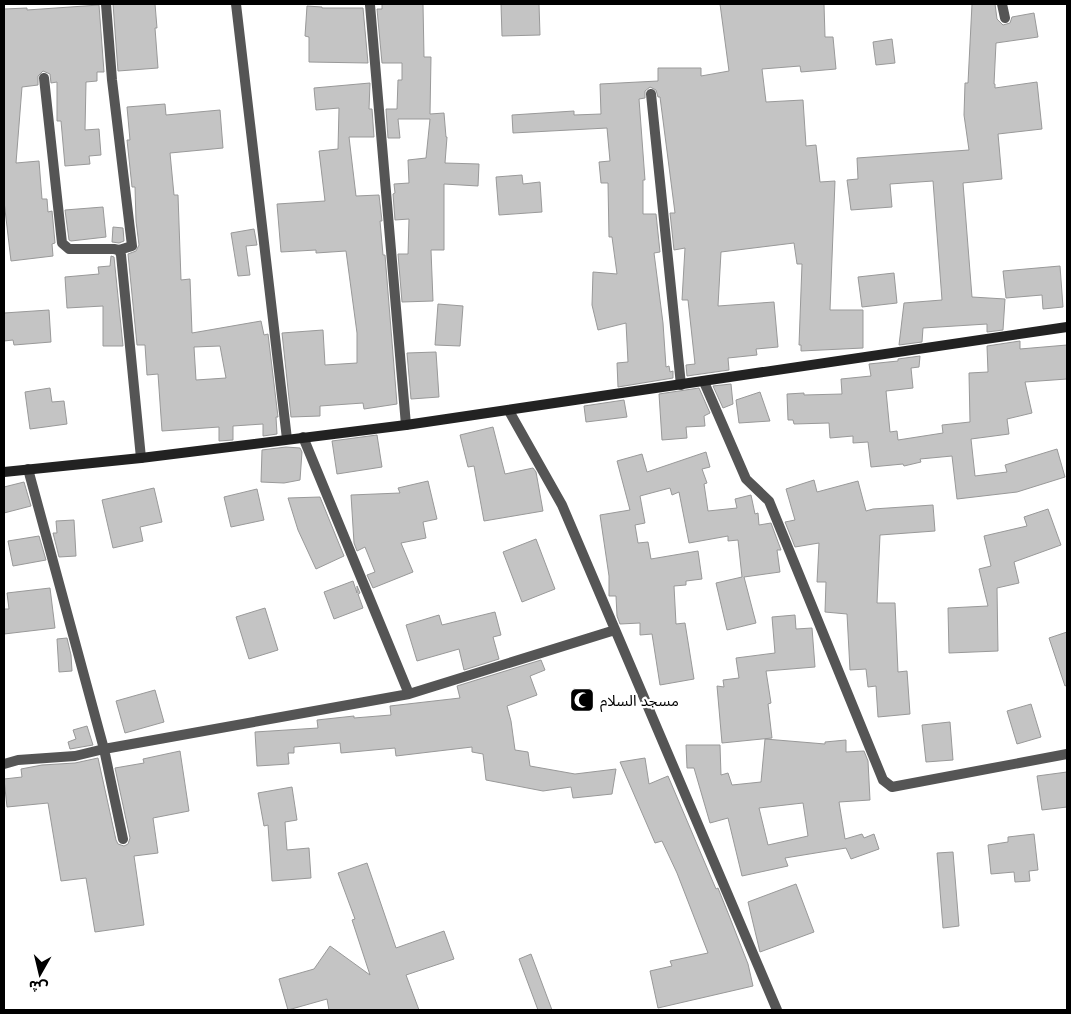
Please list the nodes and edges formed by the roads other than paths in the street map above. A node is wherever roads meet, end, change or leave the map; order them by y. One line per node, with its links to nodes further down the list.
1 (106, 4): 8 (street)
2 (236, 4): 15 (street)
3 (1002, 4): 5 (street)
4 (370, 6): 13 (street)
5 (1005, 18)
6 (44, 78): 8 (street)
7 (651, 94): 11 (street)
8 (119, 250): 16 (street)
9 (1067, 327): 10 (street)
10 (704, 382): 11 (street); 22 (street)
11 (681, 385): 12 (street)
12 (508, 411): 13 (street); 19 (street)
13 (406, 426): 14 (street)
14 (303, 437): 15 (street); 20 (street)
15 (287, 439): 16 (street)
16 (140, 458): 17 (street)
17 (28, 469): 18 (street); 21 (street)
18 (4, 472)
19 (615, 630): 20 (street); 25 (street)
20 (409, 694): 21 (street)
21 (104, 750): 23 (street); 24 (street)
22 (1067, 754)
23 (4, 764)
24 (123, 839)
25 (776, 1010)

